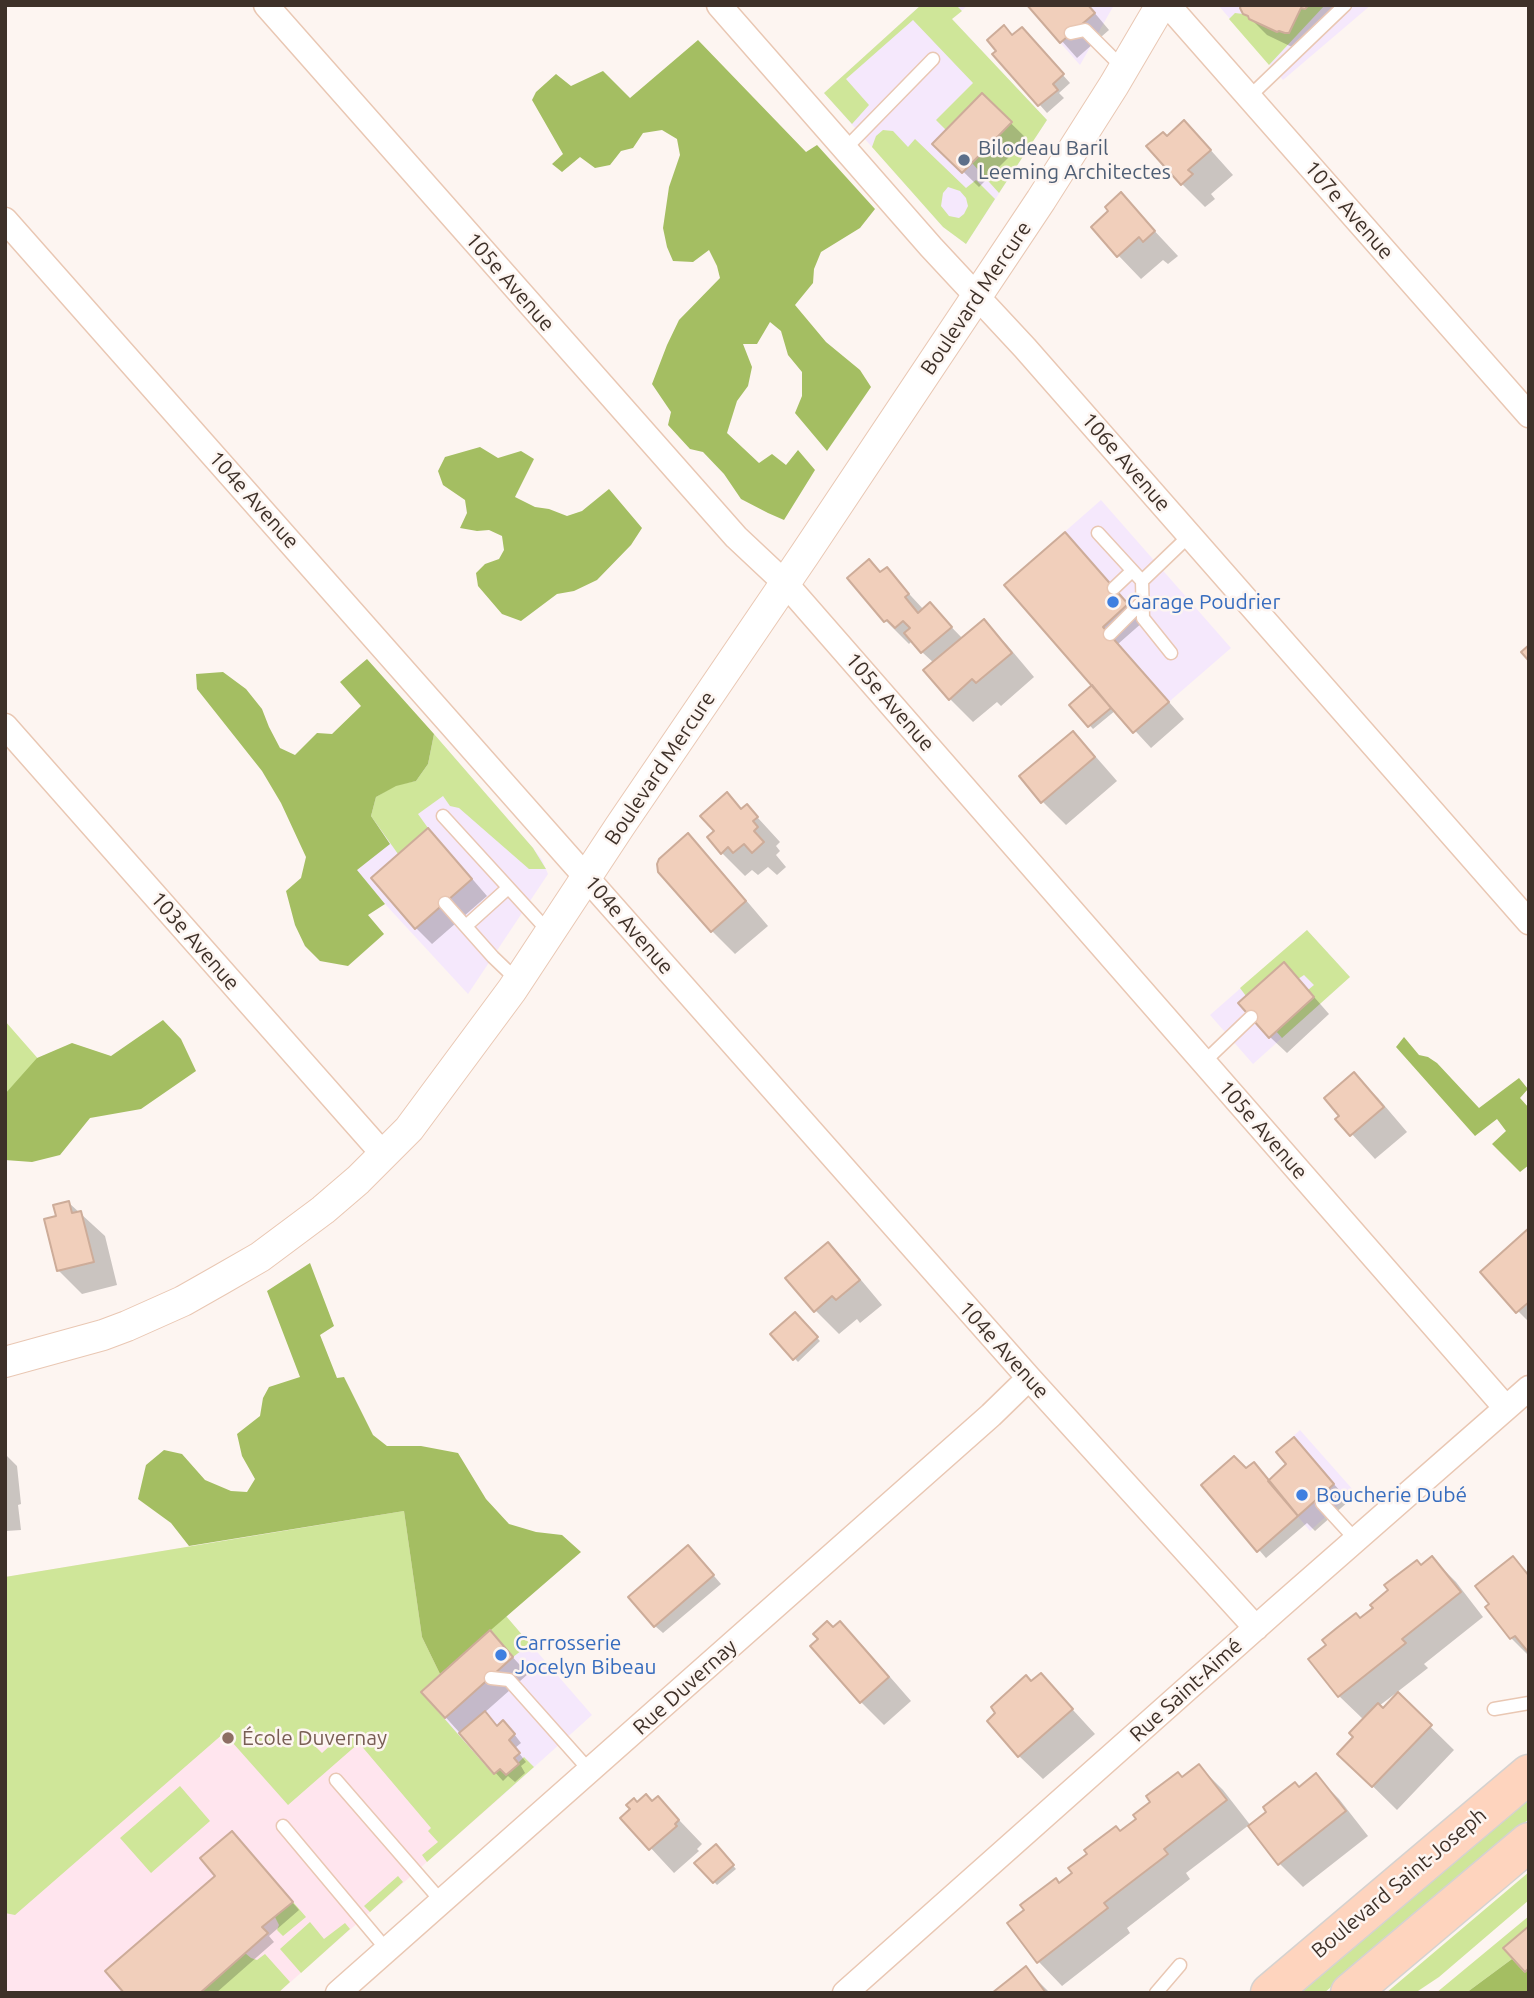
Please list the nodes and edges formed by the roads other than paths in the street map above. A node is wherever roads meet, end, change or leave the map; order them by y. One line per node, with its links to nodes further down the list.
1 (266, 5): 18 (street, 105e Avenue)
2 (719, 5): 10 (street, 106e Avenue)
3 (1161, 5): 8 (street, Boulevard Mercure)
4 (1168, 5): 9 (street, 107e Avenue)
5 (1345, 5): 9 (lane)
6 (1071, 33): 8 (lane)
7 (933, 59): 10 (lane)
8 (1123, 69): 12 (street, Boulevard Mercure)
9 (1249, 96): 13 (street, 107e Avenue)
10 (845, 149): 12 (street, 106e Avenue)
11 (5, 220): 25 (street, 104e Avenue)
12 (977, 295): 15 (street, 106e Avenue); 18 (street, Boulevard Mercure)
13 (1529, 415)
14 (1098, 533): 16 (lane)
15 (1190, 535): 17 (lane); 28 (street, 106e Avenue)
16 (1132, 570): 17 (lane); 19 (lane)
17 (1142, 581): 20 (lane)
18 (785, 583): 25 (street, Boulevard Mercure); 33 (street, 105e Avenue)
19 (1114, 587)
20 (1142, 603): 21 (lane); 22 (lane)
21 (1110, 634)
22 (1171, 653)
23 (5, 726): 34 (street, 103e Avenue)
24 (443, 816): 26 (lane)
25 (587, 878): 30 (street, Boulevard Mercure); 36 (street, 104e Avenue)
26 (508, 888): 29 (lane); 30 (lane)
27 (445, 903): 29 (lane)
28 (1529, 922)
29 (466, 926): 31 (lane)
30 (550, 933): 31 (street, Boulevard Mercure)
31 (518, 981): 34 (street, Boulevard Mercure)
32 (1251, 1017): 33 (lane)
33 (1204, 1062): 38 (street, 105e Avenue)
34 (384, 1155): 35 (street, Boulevard Mercure)
35 (5, 1362)
36 (1029, 1378): 41 (street, 104e Avenue); 45 (street, Rue Duvernay)
37 (1529, 1388): 38 (street, Rue Saint-Aimé)
38 (1506, 1408): 40 (street, Rue Saint-Aimé)
39 (1322, 1503): 40 (lane)
40 (1356, 1540): 41 (street, Rue Saint-Aimé)
41 (1256, 1628): 54 (street, Rue Saint-Aimé)
42 (491, 1678): 45 (lane)
43 (1529, 1703): 44 (lane)
44 (1494, 1709)
45 (590, 1771): 50 (street, Rue Duvernay)
46 (1529, 1774): 56 (main road, Boulevard Saint-Joseph)
47 (336, 1780): 50 (lane)
48 (283, 1826): 51 (lane)
49 (1529, 1842): 57 (main road)
50 (442, 1902): 51 (street, Rue Duvernay)
51 (387, 1950): 53 (street, Rue Duvernay)
52 (1180, 1965): 55 (lane)
53 (338, 1993)
54 (845, 1993)
55 (1156, 1993)
56 (1270, 1993)
57 (1350, 1993)

